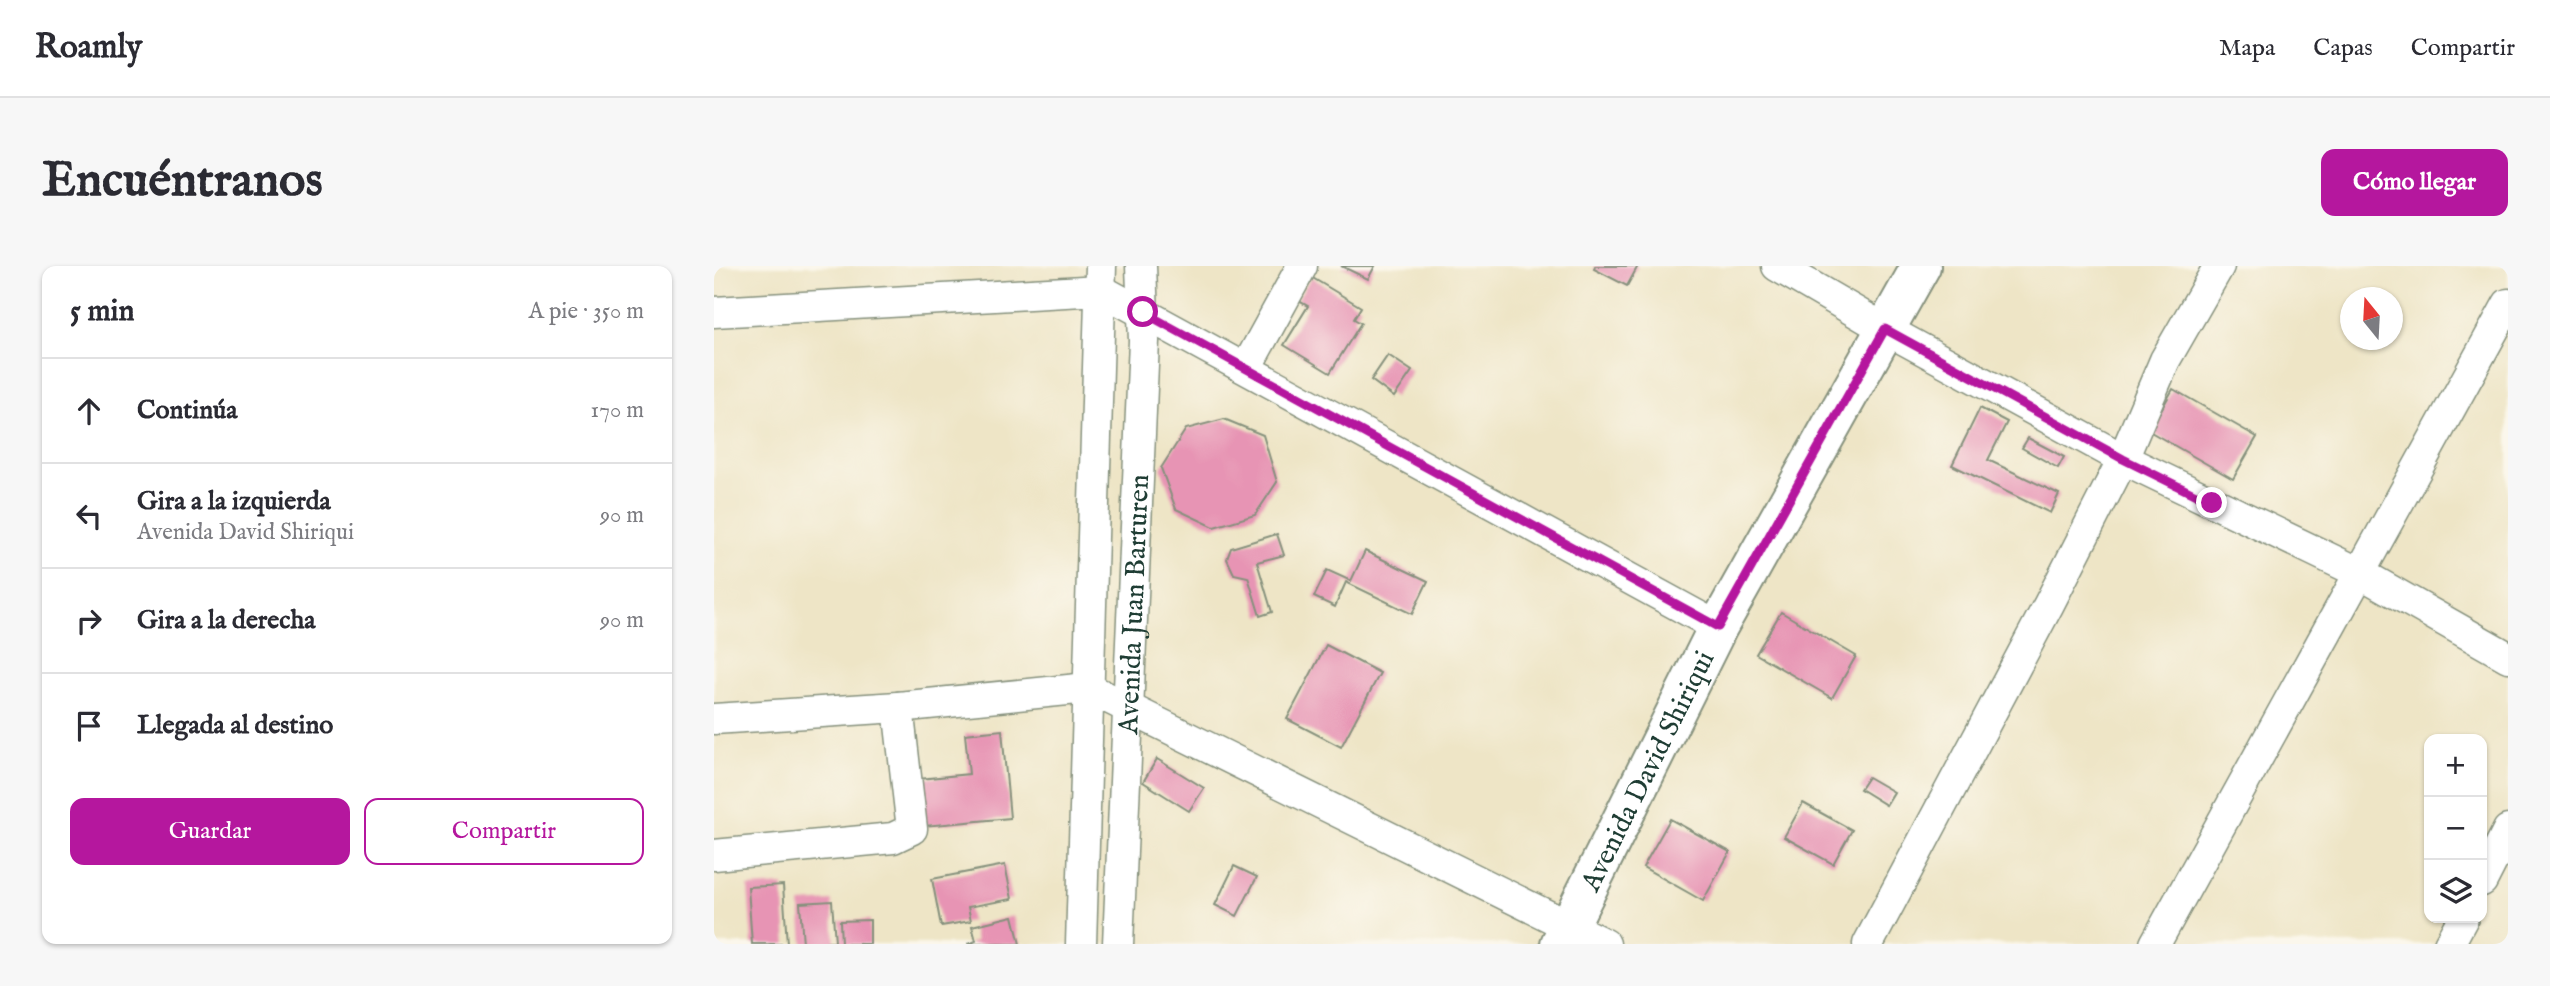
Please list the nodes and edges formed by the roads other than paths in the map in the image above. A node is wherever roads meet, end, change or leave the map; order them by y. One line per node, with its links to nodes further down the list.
1 (1141, 266): 9 (street, Avenida Juan Barturen)
2 (1301, 266): 11 (street)
3 (1777, 266): 10 (street)
4 (1921, 266): 10 (main road, Avenida David Shiriqui)
5 (2219, 266): 12 (street)
6 (1101, 278): 8 (street); 9 (street); 16 (street, Avenida Juan Barturen)
7 (2508, 304): 13 (street)
8 (714, 312)
9 (1143, 312): 11 (street); 18 (street, Avenida Juan Barturen)
10 (1885, 329): 12 (street); 14 (main road, Avenida David Shiriqui)
11 (1246, 368): 14 (street)
12 (2123, 459): 13 (street); 28 (street)
13 (2360, 573): 15 (street); 29 (street)
14 (1718, 627): 24 (main road, Avenida David Shiriqui)
15 (2508, 657)
16 (1088, 688): 17 (street); 18 (street); 25 (street, Avenida Juan Barturen)
17 (898, 707): 19 (street); 21 (street)
18 (1128, 708): 24 (street); 26 (street, Avenida Juan Barturen)
19 (714, 719)
20 (2508, 830): 22 (street)
21 (714, 855)
22 (2487, 871)
23 (2460, 923): 30 (street)
24 (1564, 935): 27 (street)
25 (1081, 944)
26 (1118, 944)
27 (1605, 944)
28 (1868, 944)
29 (2155, 944)
30 (2449, 944)

